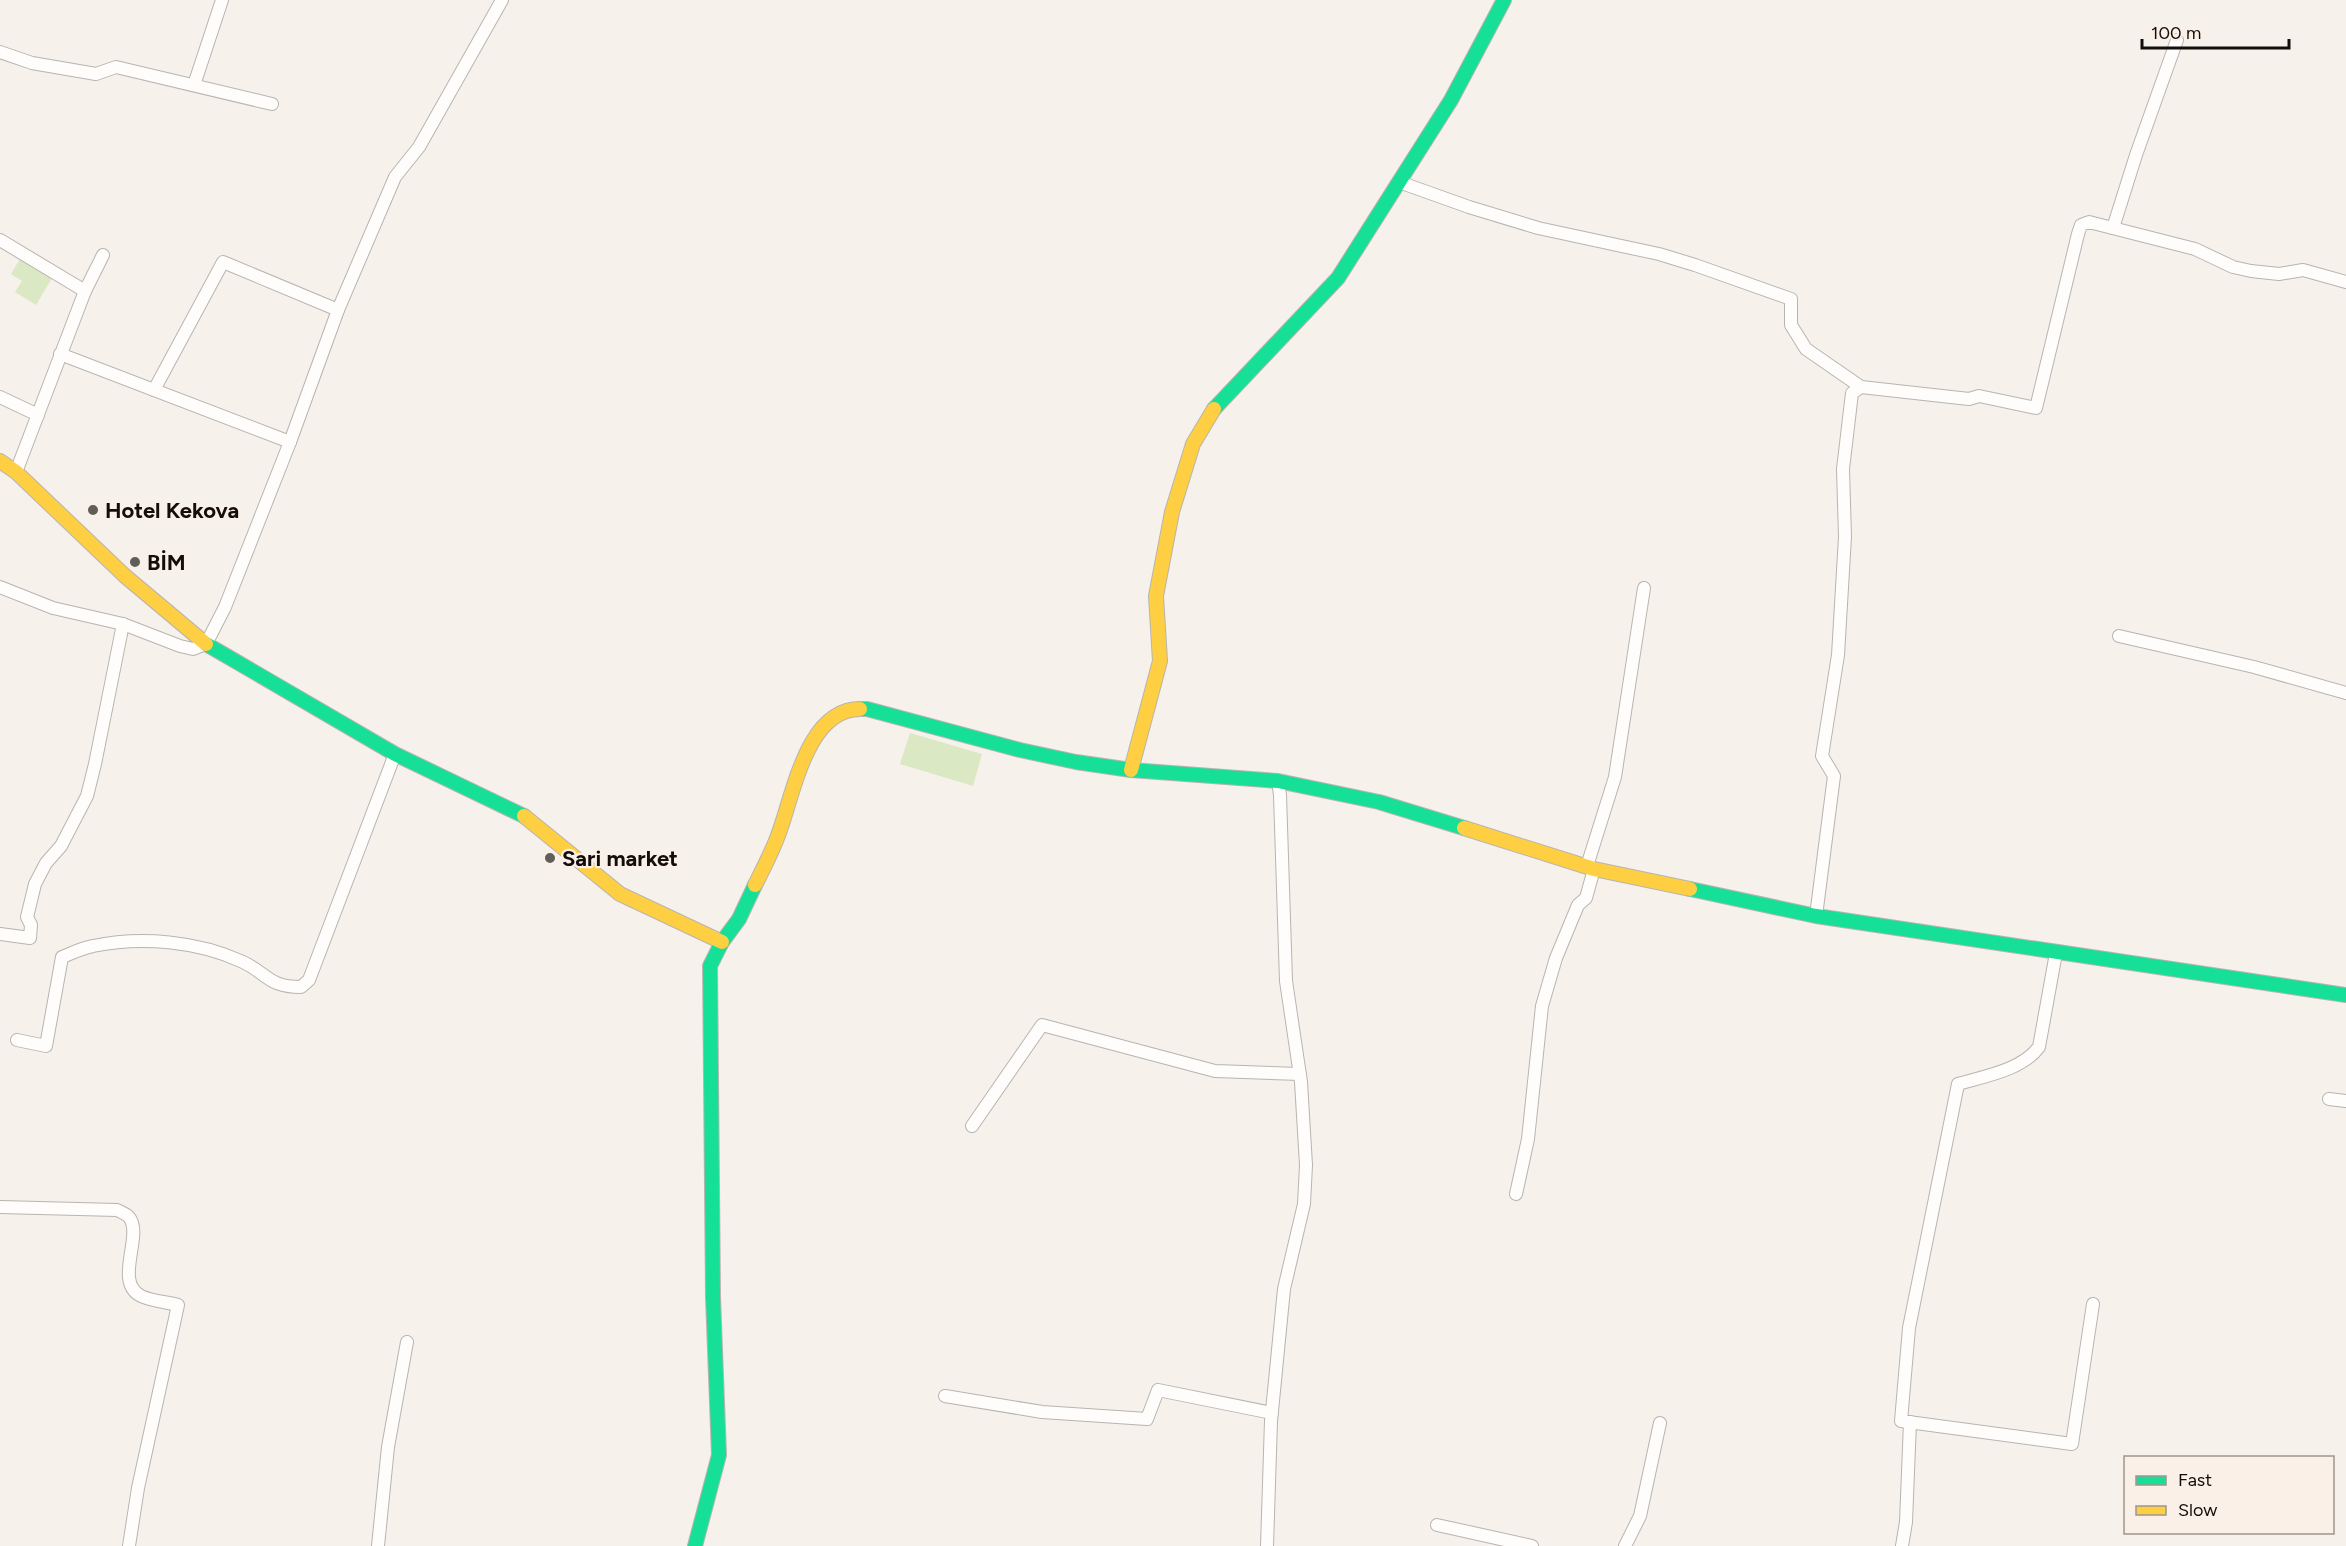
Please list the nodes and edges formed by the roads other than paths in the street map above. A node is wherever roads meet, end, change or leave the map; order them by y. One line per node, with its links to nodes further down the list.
1 (222, 0): 6 (street)
2 (501, 0): 14 (street)
3 (1504, 0): 8 (street)
4 (2177, 40): 9 (street)
5 (0, 52): 6 (street)
6 (194, 85): 7 (street)
7 (272, 104)
8 (1399, 182): 16 (street); 30 (street)
9 (2114, 228): 12 (street); 16 (street)
10 (0, 240): 13 (street)
11 (103, 255): 13 (street)
12 (2346, 282)
13 (86, 291): 15 (street)
14 (338, 310): 17 (street); 20 (street)
15 (60, 354): 17 (street); 19 (street)
16 (1861, 387): 33 (street)
17 (154, 390): 20 (street)
18 (0, 397): 19 (street)
19 (38, 415): 22 (street)
20 (290, 442): 27 (street)
21 (0, 461): 22 (street)
22 (16, 472): 27 (street)
23 (0, 587): 25 (street)
24 (1644, 588): 32 (street)
25 (123, 624): 27 (street); 34 (street)
26 (2118, 636): 28 (street)
27 (206, 644): 29 (street)
28 (2346, 693)
29 (395, 754): 35 (street); 38 (street)
30 (1131, 770): 31 (street); 35 (street)
31 (1278, 781): 32 (street); 39 (street)
32 (1591, 867): 33 (street); 43 (street)
33 (1816, 916): 36 (street)
34 (0, 934)
35 (722, 942): 54 (street)
36 (2056, 953): 37 (street); 49 (street)
37 (2346, 995)
38 (17, 1040)
39 (1300, 1074): 42 (street); 48 (street)
40 (2329, 1099): 41 (street)
41 (2346, 1101)
42 (972, 1126)
43 (1516, 1194)
44 (0, 1207): 52 (street)
45 (2093, 1304): 49 (street)
46 (407, 1342): 53 (street)
47 (945, 1396): 48 (street)
48 (1272, 1413): 55 (street)
49 (1910, 1422): 58 (street)
50 (1660, 1423): 57 (street)
51 (1437, 1525): 56 (street)
52 (129, 1546)
53 (378, 1546)
54 (695, 1546)
55 (1267, 1546)
56 (1532, 1546)
57 (1625, 1546)
58 (1902, 1546)

